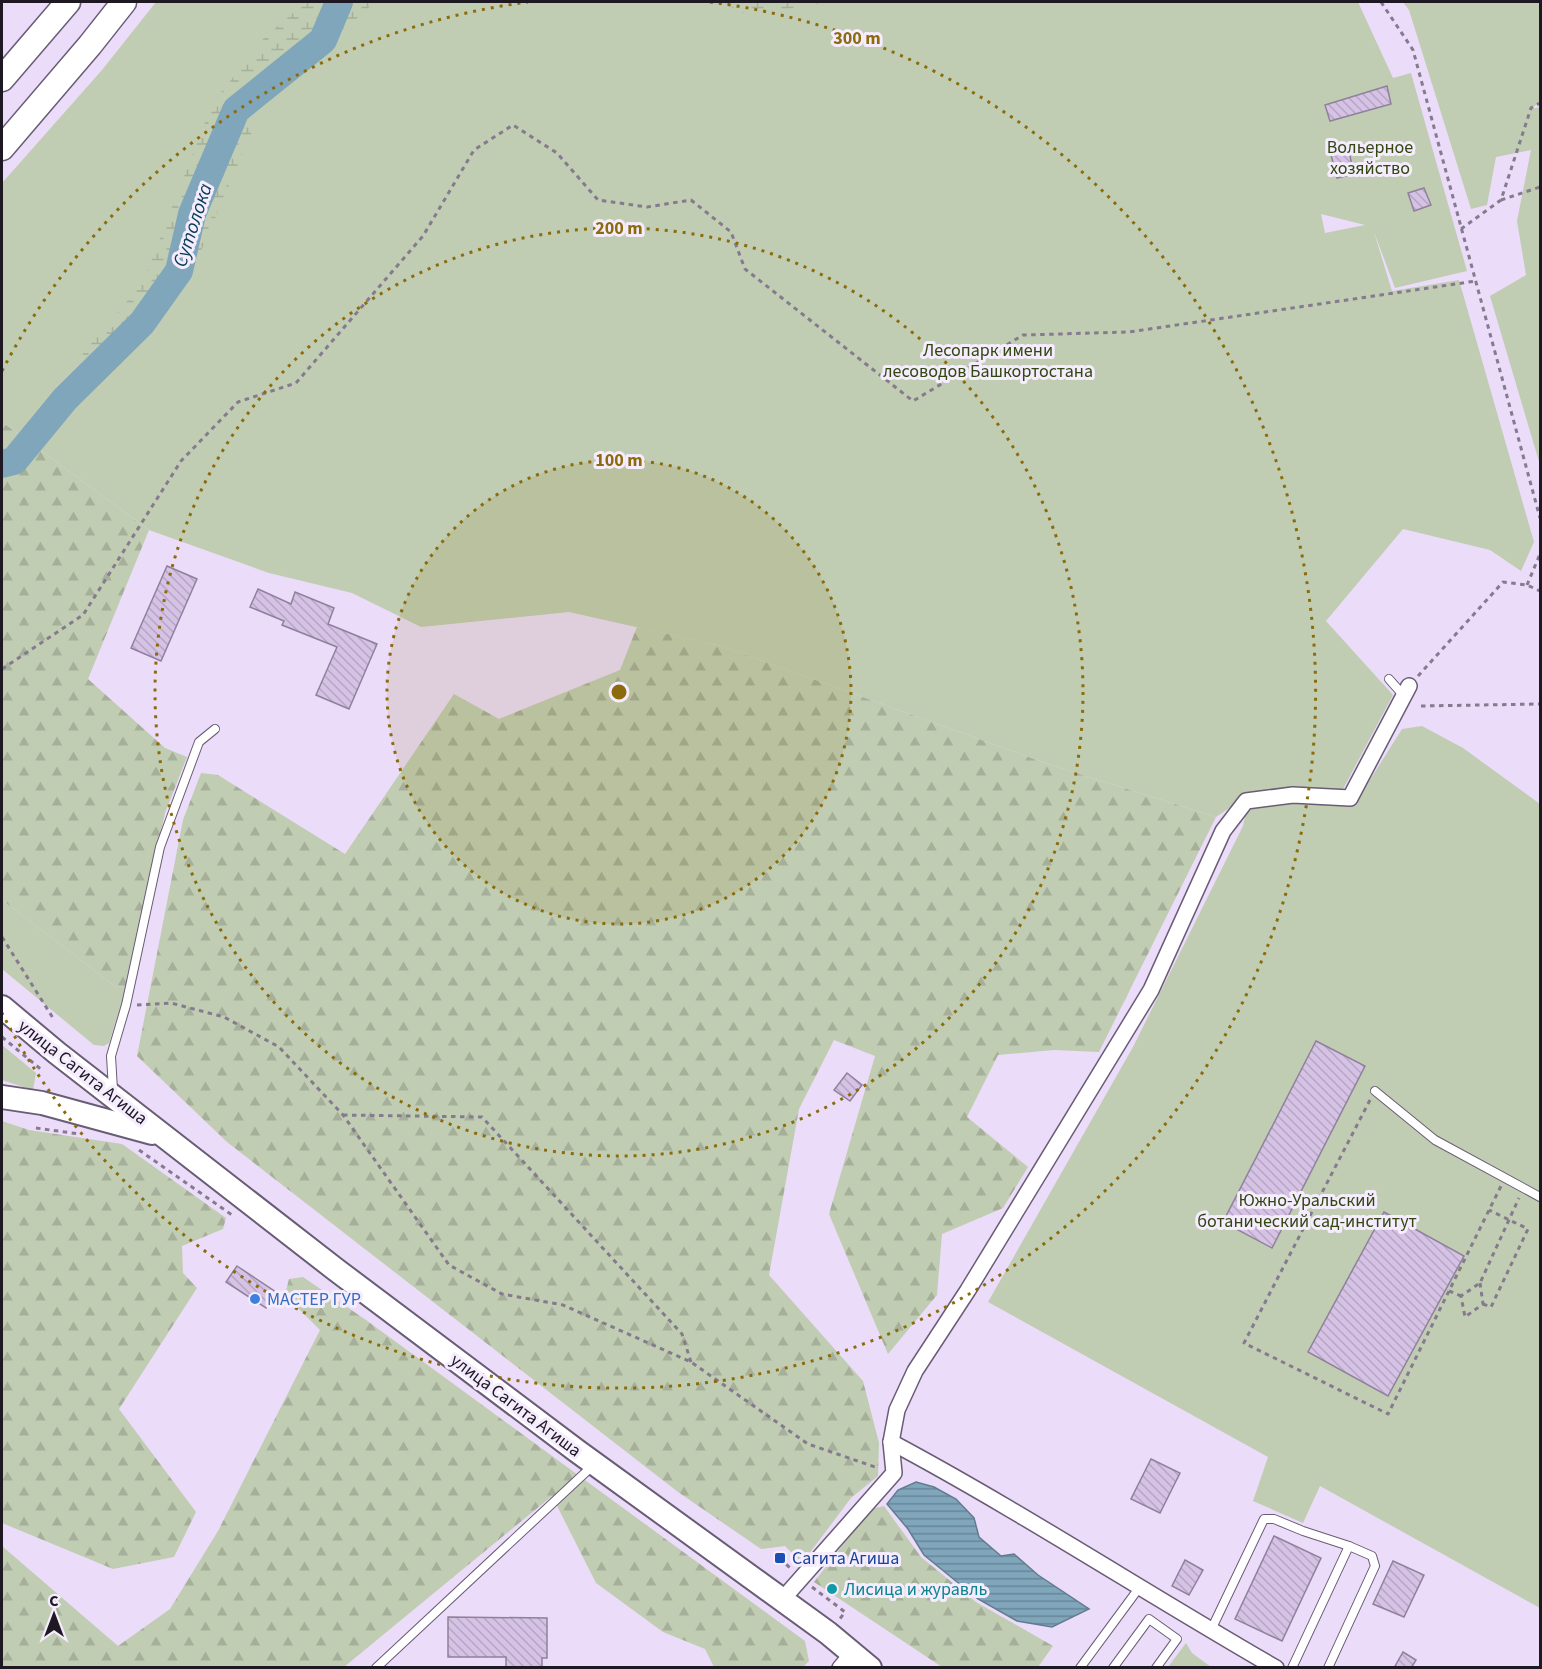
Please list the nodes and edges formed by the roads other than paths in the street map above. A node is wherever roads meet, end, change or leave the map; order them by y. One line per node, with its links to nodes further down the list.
1 (68, 2): 3 (main road)
2 (124, 2): 4 (main road)
3 (2, 79)
4 (2, 148)
5 (1389, 679): 6 (lane)
6 (1407, 691): 14 (street)
7 (215, 729): 11 (lane)
8 (2, 1007): 11 (main road, улица Сагита Агиша)
9 (1375, 1091): 13 (lane)
10 (2, 1096): 12 (main road, улица Сагита Агиша)
11 (113, 1097): 12 (main road, улица Сагита Агиша)
12 (165, 1137): 18 (main road, улица Сагита Агиша)
13 (1540, 1197)
14 (891, 1442): 17 (street); 18 (street)
15 (587, 1471): 21 (lane)
16 (1349, 1546): 19 (lane); 26 (lane); 27 (lane)
17 (1139, 1588): 19 (street); 22 (lane)
18 (781, 1601): 20 (main road, улица Сагита Агиша)
19 (1211, 1630): 25 (street)
20 (854, 1663)
21 (376, 1668)
22 (1080, 1668)
23 (1113, 1668): 24 (lane)
24 (1156, 1668)
25 (1276, 1668)
26 (1292, 1668)
27 (1328, 1668)

